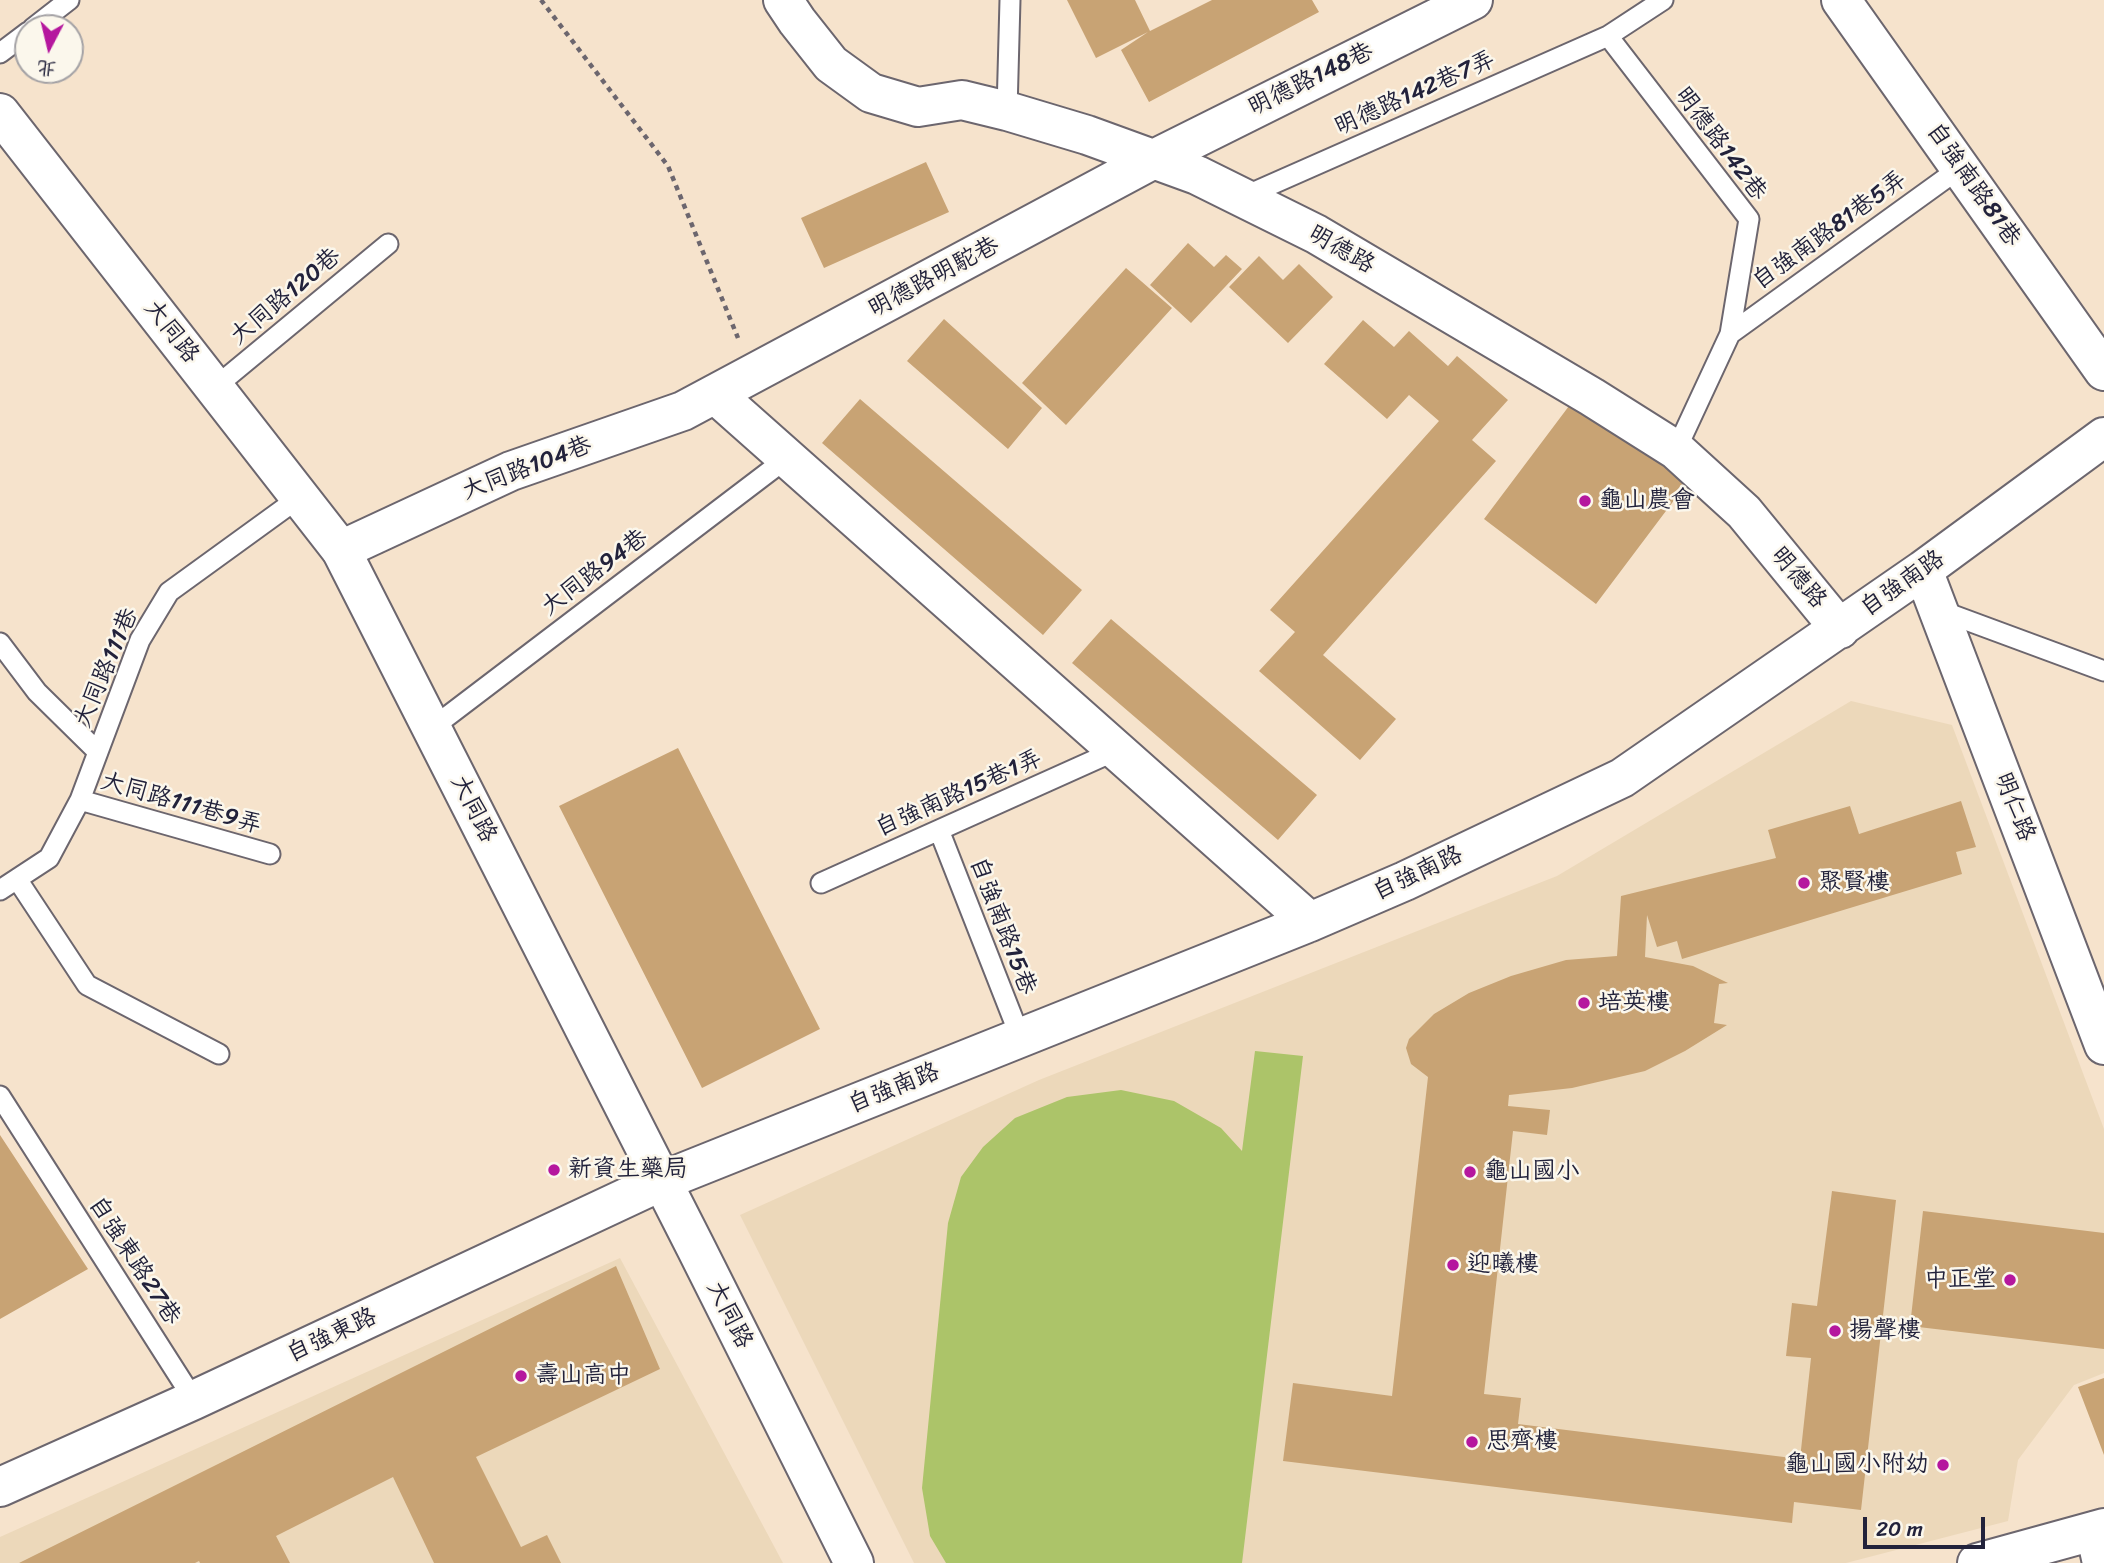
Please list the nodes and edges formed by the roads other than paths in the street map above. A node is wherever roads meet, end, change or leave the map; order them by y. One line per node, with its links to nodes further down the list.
1 (69, 0): 7 (lane)
2 (783, 0): 9 (street, 明德路)
3 (1010, 0): 9 (lane)
4 (1472, 0): 11 (street, 明德路148巷)
5 (1663, 0): 8 (lane, 明德路142巷7弄)
6 (1841, 0): 12 (street, 自強南路81巷)
7 (51, 14)
8 (1608, 36): 13 (lane, 明德路142巷7弄); 15 (lane, 明德路142巷)
9 (1007, 111): 11 (street, 明德路)
10 (0, 113): 17 (street, 大同路)
11 (1152, 160): 13 (street, 明德路); 18 (street, 明德路明駝巷)
12 (1960, 168): 15 (lane, 自強南路81巷5弄); 16 (street, 自強南路81巷)
13 (1242, 197): 20 (street, 明德路)
14 (388, 244): 17 (lane, 大同路120巷)
15 (1730, 334): 20 (lane, 明德路142巷)
16 (2104, 371)
17 (214, 388): 22 (street, 大同路)
18 (715, 394): 21 (street); 23 (street, 大同路104巷)
19 (2104, 437): 24 (street, 自強南路)
20 (1676, 450): 26 (street, 明德路)
21 (787, 458): 29 (lane, 大同路94巷); 30 (street)
22 (300, 497): 23 (street, 大同路); 31 (lane, 大同路111巷)
23 (341, 550): 29 (street, 大同路)
24 (1923, 570): 25 (street, 明仁路); 26 (street, 自強南路)
25 (1938, 609): 28 (lane); 40 (street, 明仁路)
26 (1840, 629): 38 (street, 自強南路)
27 (0, 643): 31 (lane)
28 (2104, 671)
29 (432, 728): 43 (street, 大同路)
30 (1116, 750): 33 (lane, 自強南路15巷1弄); 38 (street)
31 (98, 752): 32 (lane, 大同路111巷)
32 (79, 800): 34 (lane, 大同路111巷9弄); 35 (lane, 大同路111巷)
33 (939, 830): 36 (lane, 自強南路15巷1弄); 39 (lane, 自強南路15巷)
34 (270, 854)
35 (18, 879): 37 (lane, 大同路111巷); 41 (lane)
36 (821, 883)
37 (0, 890)
38 (1310, 922): 39 (street, 自強南路)
39 (1021, 1039): 43 (street, 自強南路)
40 (2104, 1045)
41 (219, 1054)
42 (0, 1096): 44 (lane, 自強東路27巷)
43 (662, 1181): 44 (street, 自強東路); 47 (street, 大同路)
44 (194, 1400): 45 (street, 自強東路)
45 (0, 1488)
46 (2100, 1541): 48 (street)
47 (854, 1563)
48 (1977, 1563)

